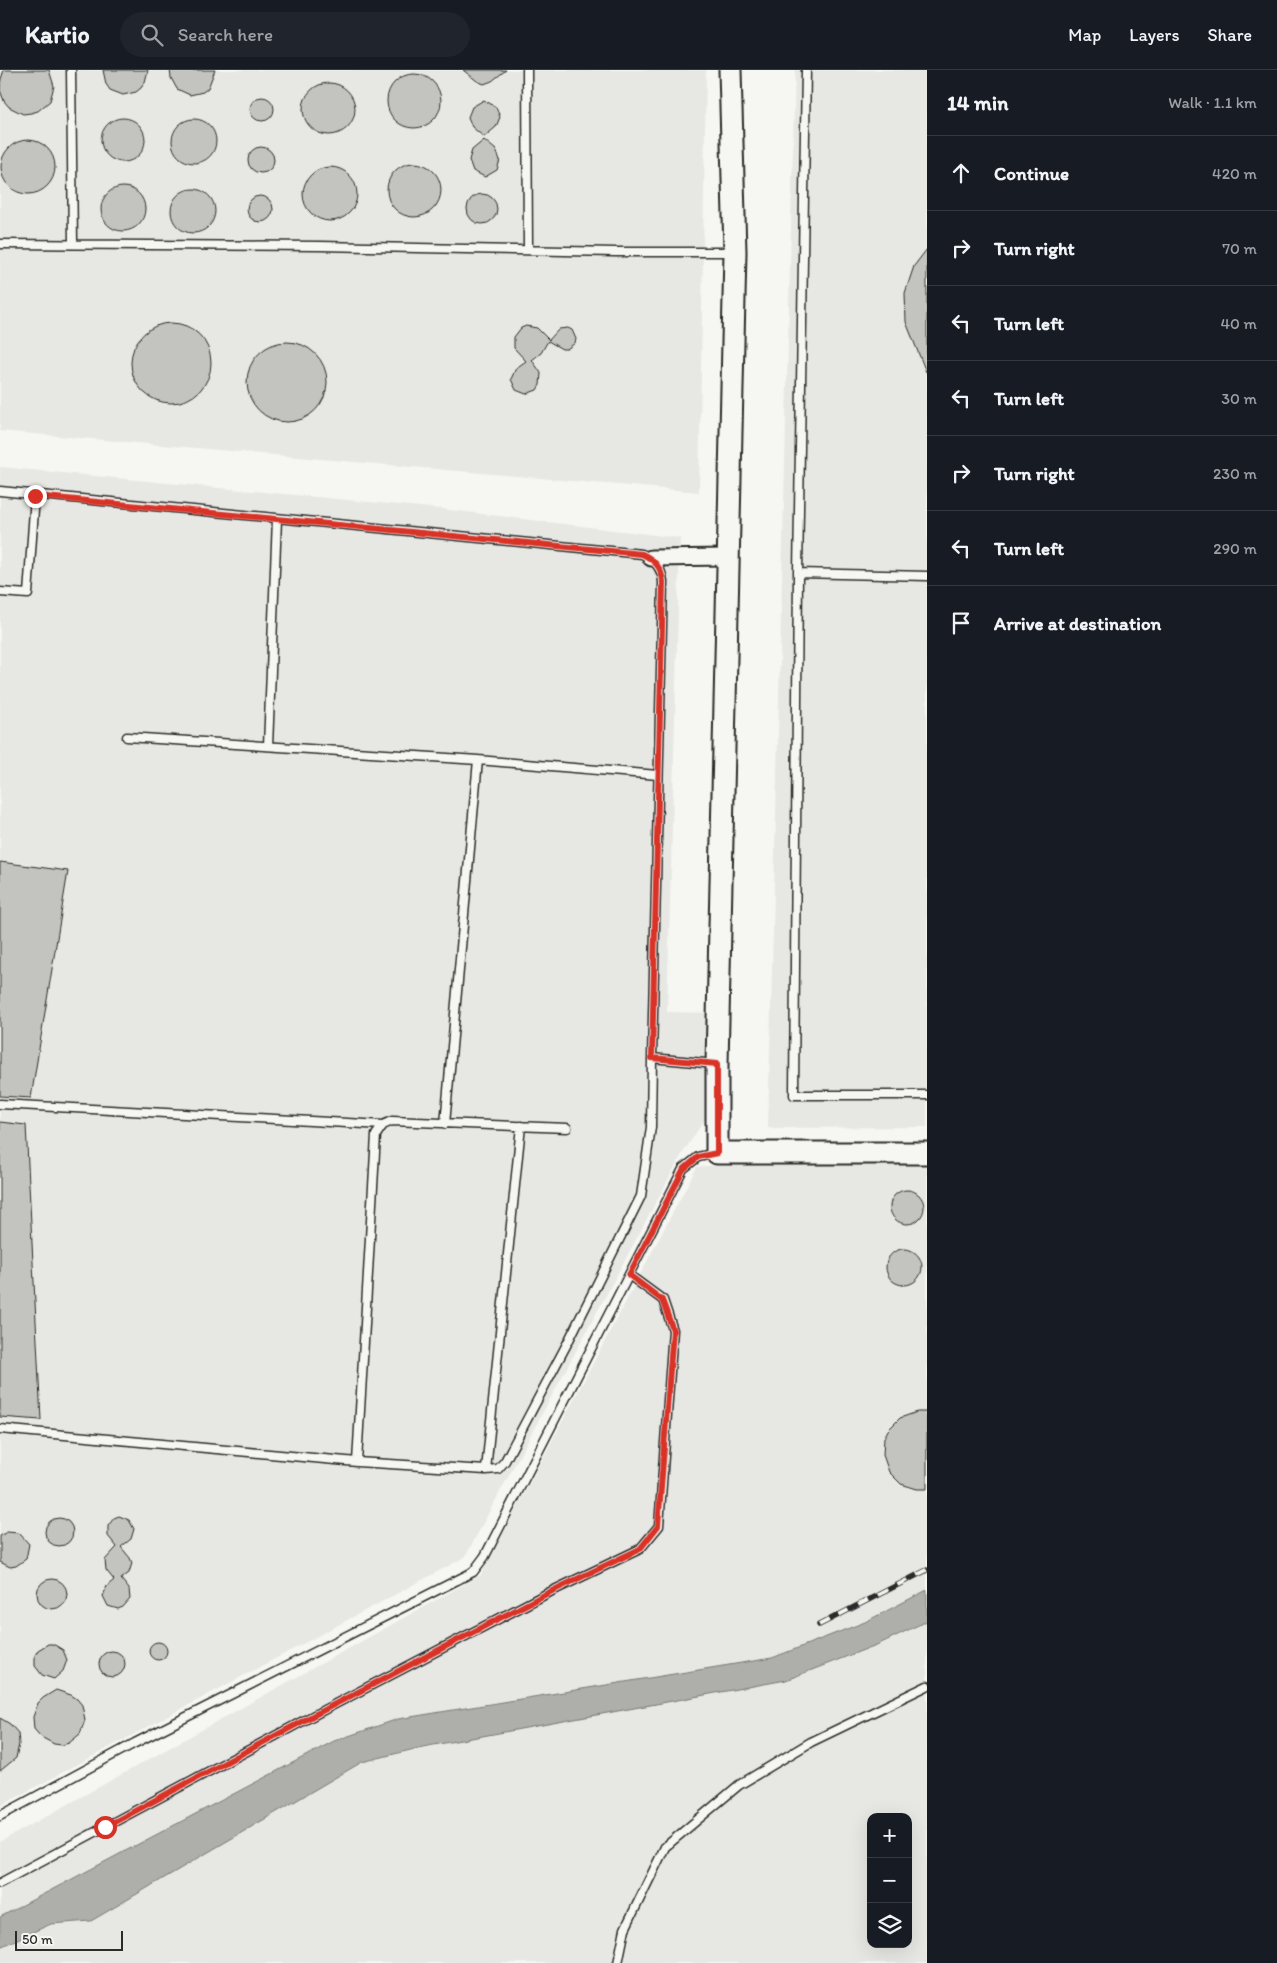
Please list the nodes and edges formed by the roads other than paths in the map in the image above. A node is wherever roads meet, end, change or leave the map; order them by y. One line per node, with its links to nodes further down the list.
1 (72, 70): 6 (lane)
2 (527, 70): 7 (lane)
3 (730, 70): 8 (street)
4 (806, 70): 14 (lane)
5 (0, 244): 6 (lane)
6 (73, 244): 7 (lane)
7 (528, 250): 8 (lane)
8 (735, 252): 12 (street)
9 (0, 492): 10 (lane)
10 (35, 496): 11 (lane); 16 (lane)
11 (277, 519): 13 (lane); 18 (lane)
12 (728, 557): 13 (street); 22 (street)
13 (651, 558): 20 (lane)
14 (798, 573): 15 (lane); 23 (lane)
15 (927, 576)
16 (0, 592)
17 (127, 737): 18 (lane)
18 (268, 746): 19 (lane)
19 (478, 760): 20 (lane); 25 (lane)
20 (658, 774): 21 (lane)
21 (652, 1058): 22 (lane); 34 (lane)
22 (717, 1064): 29 (street)
23 (927, 1095)
24 (0, 1104): 26 (lane)
25 (445, 1124): 26 (lane); 27 (lane)
26 (383, 1125): 33 (lane)
27 (521, 1126): 28 (lane); 34 (lane)
28 (567, 1128)
29 (717, 1153): 30 (street); 31 (lane)
30 (927, 1153)
31 (629, 1275): 36 (lane); 37 (lane)
32 (0, 1429): 33 (lane)
33 (357, 1462): 34 (lane)
34 (486, 1470)
35 (927, 1686): 38 (lane)
36 (0, 1816)
37 (0, 1882)
38 (618, 1963)

